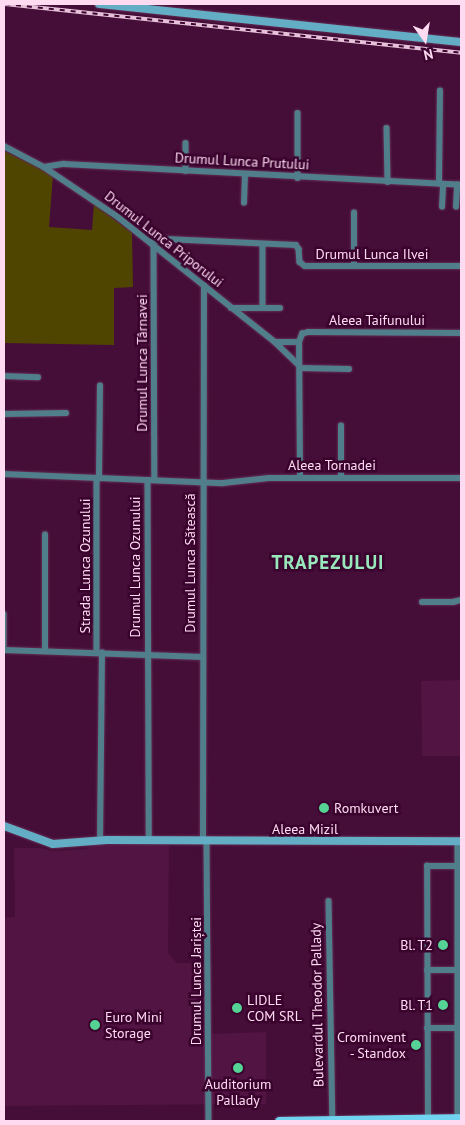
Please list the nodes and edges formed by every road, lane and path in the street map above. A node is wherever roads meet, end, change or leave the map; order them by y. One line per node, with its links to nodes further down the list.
1 (99, 4): 2 (street)
2 (461, 42)
3 (440, 91): 13 (street)
4 (298, 113): 11 (street)
5 (387, 128): 12 (street)
6 (186, 143): 9 (street)
7 (4, 146): 8 (street, Drumul Lunca Priporului)
8 (44, 167): 9 (street, Drumul Lunca Prutului); 19 (street, Drumul Lunca Priporului)
9 (186, 171): 10 (street, Drumul Lunca Prutului)
10 (245, 175): 11 (street, Drumul Lunca Prutului); 15 (street)
11 (298, 178): 12 (street, Drumul Lunca Prutului)
12 (388, 182): 13 (street, Drumul Lunca Prutului)
13 (441, 184): 14 (street, Drumul Lunca Prutului); 16 (street)
14 (459, 185): 17 (street)
15 (244, 203)
16 (442, 207)
17 (456, 207)
18 (354, 213): 21 (street)
19 (152, 244): 20 (street, Drumul Lunca Ilvei); 23 (street, Drumul Lunca Priporului); 44 (street, Drumul Lunca Târnavei)
20 (263, 244): 21 (street, Drumul Lunca Ilvei); 25 (street)
21 (354, 266): 22 (street, Drumul Lunca Ilvei)
22 (461, 266)
23 (204, 286): 24 (street, Drumul Lunca Priporului); 45 (street, Drumul Lunca Sătească)
24 (232, 308): 25 (street); 28 (street, Drumul Lunca Priporului)
25 (264, 308): 26 (street)
26 (280, 308)
27 (461, 333): 29 (street, Aleea Taifunului)
28 (275, 342): 29 (street, Aleea Taifunului); 30 (street, Drumul Lunca Priporului)
29 (299, 342): 30 (street)
30 (299, 366): 31 (street); 39 (street)
31 (349, 369)
32 (4, 376): 33 (street)
33 (38, 377)
34 (100, 386): 42 (street, Strada Lunca Ozunului)
35 (66, 413): 36 (street)
36 (4, 414)
37 (341, 426): 40 (street)
38 (4, 474): 42 (street)
39 (300, 477): 40 (street, Aleea Tornadei); 45 (street, Aleea Tornadei)
40 (341, 478): 41 (street, Aleea Tornadei)
41 (461, 478)
42 (98, 479): 43 (street); 52 (street, Strada Lunca Ozunului)
43 (148, 480): 44 (street); 53 (street, Drumul Lunca Ozunului)
44 (155, 480): 45 (street)
45 (203, 483): 54 (street, Drumul Lunca Sătească)
46 (45, 535): 51 (street)
47 (461, 600): 48 (street)
48 (422, 602)
49 (4, 614): 50 (street, Drumul Lunca Ozunului)
50 (4, 650): 51 (street, Drumul Lunca Ozunului)
51 (45, 651): 52 (street, Drumul Lunca Ozunului)
52 (100, 653): 53 (street, Drumul Lunca Ozunului); 56 (street, Strada Lunca Ozunului)
53 (148, 655): 54 (street, Drumul Lunca Ozunului); 57 (street)
54 (203, 657): 58 (street, Drumul Lunca Sătească)
55 (4, 826): 56 (street, Aleea Mizil)
56 (100, 841): 57 (street, Aleea Mizil)
57 (149, 841): 58 (street, Aleea Mizil)
58 (205, 841): 59 (street, Aleea Mizil); 69 (street, Drumul Lunca Jariștei)
59 (460, 842): 60 (street)
60 (458, 866): 62 (street); 63 (street)
61 (328, 900): 68 (street, Bulevardul Theodor Pallady)
62 (427, 970): 63 (street); 64 (street)
63 (458, 970): 65 (street)
64 (427, 1028): 65 (street); 67 (street)
65 (458, 1028): 66 (street)
66 (460, 1118): 67 (main road)
67 (428, 1119): 68 (main road)
68 (333, 1120): 70 (main road)
69 (209, 1121)
70 (279, 1121)

